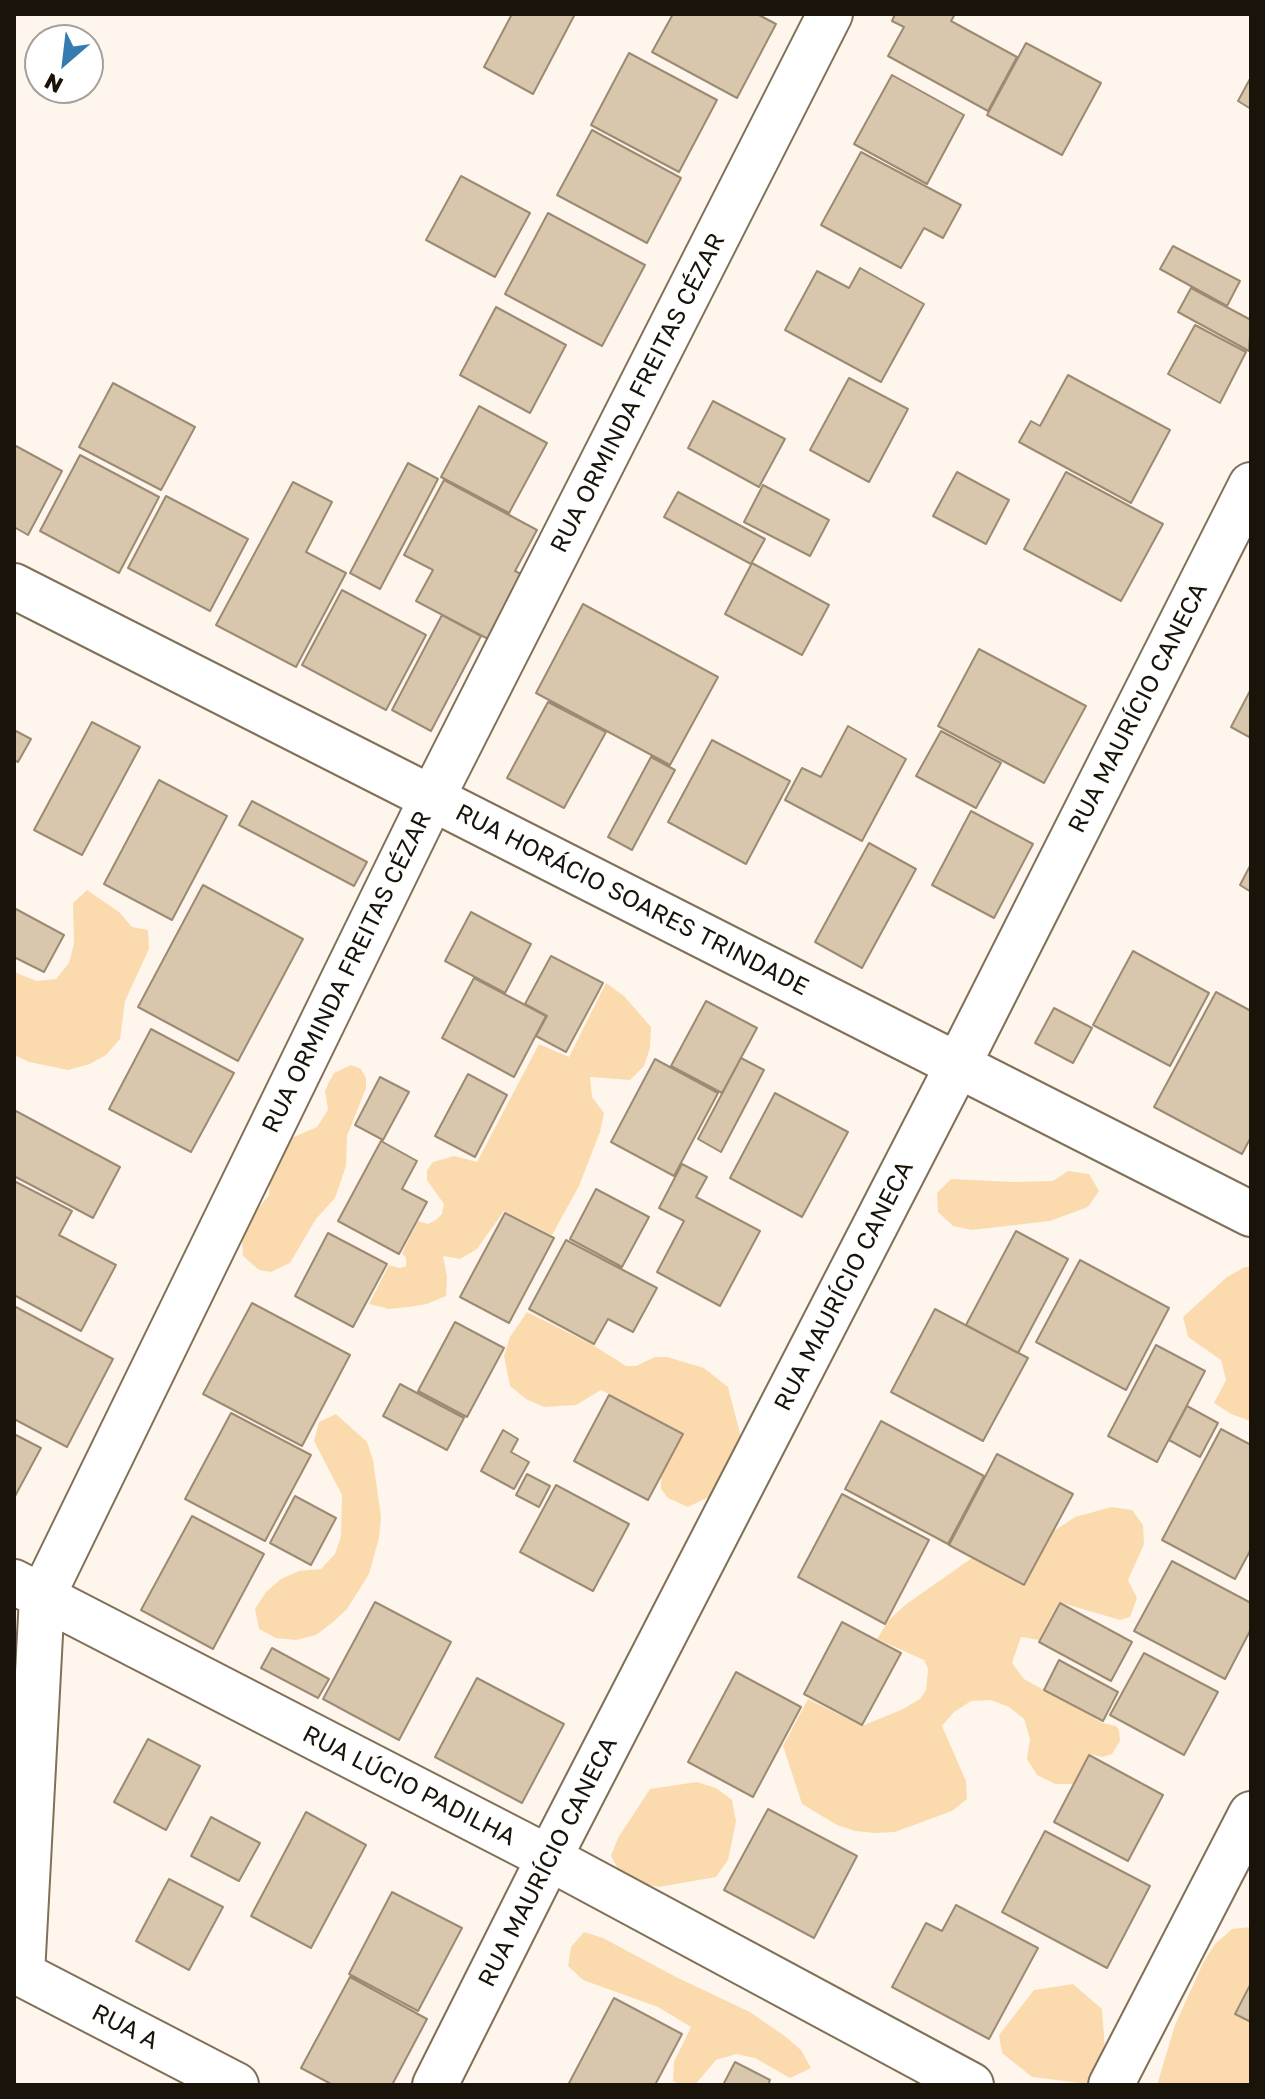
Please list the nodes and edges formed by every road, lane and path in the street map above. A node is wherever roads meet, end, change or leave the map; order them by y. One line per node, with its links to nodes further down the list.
1 (830, 14): 4 (street, RUA ORMINDA FREITAS CÉZAR)
2 (1251, 485): 5 (street, RUA MAURÍCIO CANECA)
3 (14, 586): 4 (street, RUA HORÁCIO SOARES TRINDADE)
4 (432, 798): 5 (street, RUA HORÁCIO SOARES TRINDADE); 7 (street, RUA ORMINDA FREITAS CÉZAR)
5 (958, 1065): 6 (street, RUA HORÁCIO SOARES TRINDADE); 9 (street, RUA MAURÍCIO CANECA)
6 (1251, 1214)
7 (28, 1590): 9 (street, RUA LÚCIO PADILHA); 11 (street, RUA ORMINDA FREITAS CÉZAR)
8 (1251, 1814): 10 (street)
9 (549, 1858): 13 (street, RUA MAURÍCIO CANECA); 14 (street, RUA LÚCIO PADILHA)
10 (1235, 1888): 15 (street)
11 (18, 1972): 12 (street, RUA A)
12 (236, 2085)
13 (435, 2085)
14 (971, 2085)
15 (1111, 2085)

